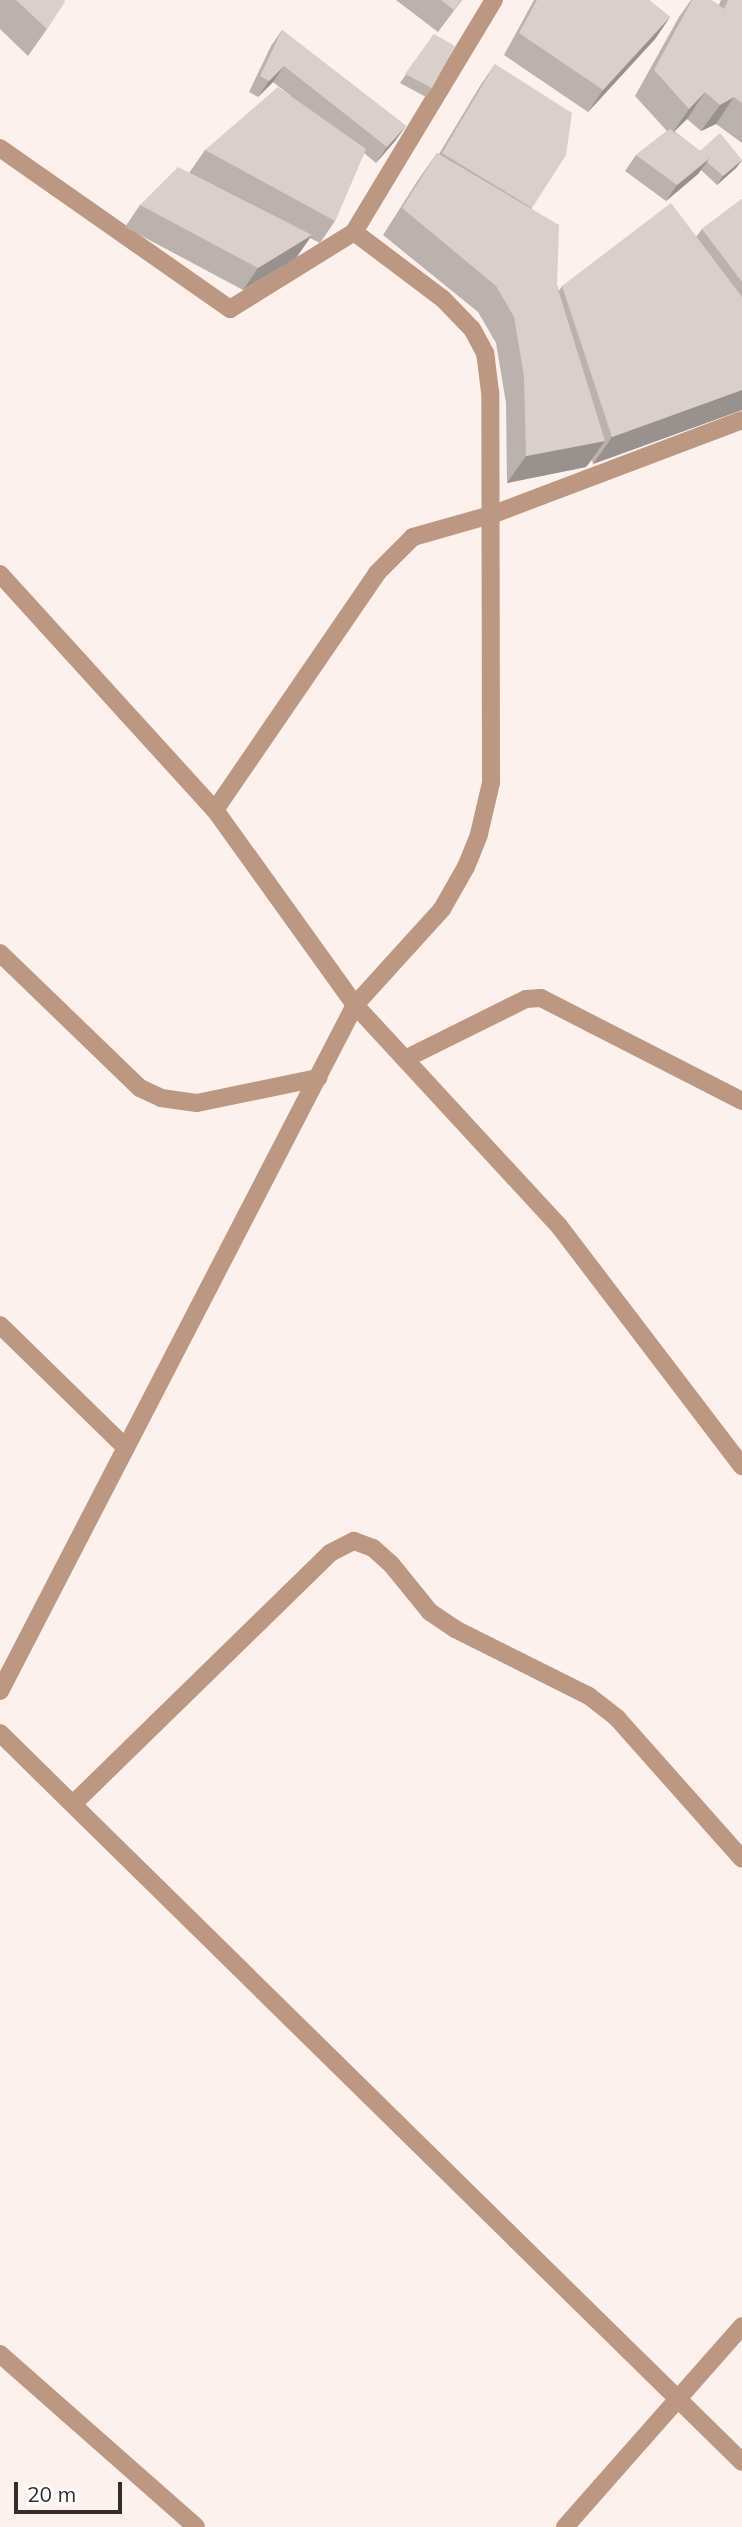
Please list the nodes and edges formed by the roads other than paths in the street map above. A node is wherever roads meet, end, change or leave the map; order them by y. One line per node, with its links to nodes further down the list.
1 (494, 0): 3 (street)
2 (0, 148): 3 (street)
3 (354, 232): 5 (street)
4 (742, 420): 5 (street)
5 (491, 515): 7 (street); 9 (street)
6 (0, 574): 7 (street)
7 (215, 810): 9 (street)
8 (0, 953): 11 (street)
9 (355, 1005): 10 (street); 11 (street)
10 (405, 1059): 12 (street); 15 (street)
11 (318, 1077): 14 (street)
12 (742, 1101)
13 (0, 1325): 14 (street)
14 (127, 1448): 16 (street)
15 (742, 1466)
16 (0, 1691)
17 (0, 1733): 18 (street)
18 (73, 1804): 19 (street); 22 (street)
19 (742, 1859)
20 (742, 2326): 22 (street)
21 (0, 2354): 24 (street)
22 (679, 2400): 23 (street); 25 (street)
23 (742, 2462)
24 (196, 2527)
25 (565, 2527)

